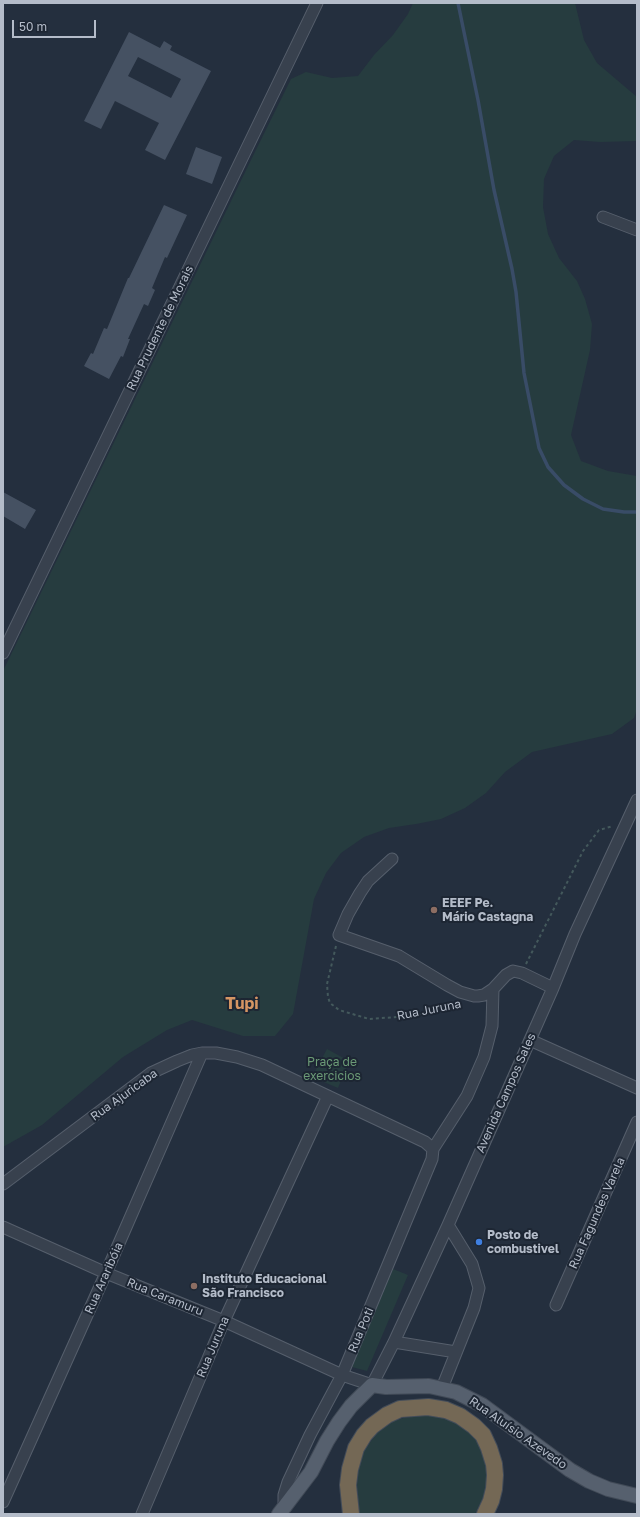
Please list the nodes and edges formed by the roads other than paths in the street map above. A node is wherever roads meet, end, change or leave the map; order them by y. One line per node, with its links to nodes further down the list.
1 (317, 3): 4 (street, Rua Prudente de Morais)
2 (603, 217): 3 (street)
3 (637, 230)
4 (3, 653)
5 (637, 800): 7 (street, Avenida Campos Sales)
6 (392, 859): 8 (street)
7 (553, 988): 8 (street); 9 (street, Avenida Campos Sales)
8 (493, 989): 14 (street)
9 (530, 1040): 11 (street); 16 (street, Avenida Campos Sales)
10 (202, 1053): 12 (street, Rua Ajuricaba); 15 (street, Rua Ajuricaba); 18 (street, Rua Araribóia)
11 (637, 1088)
12 (328, 1096): 14 (street, Rua Ajuricaba); 20 (street, Rua Juruna)
13 (637, 1122): 19 (street, Rua Fagundes Varela)
14 (433, 1149): 23 (street, Rua Poti)
15 (3, 1184)
16 (448, 1224): 21 (street, Avenida Campos Sales); 22 (street)
17 (3, 1227): 18 (street, Rua Caramuru)
18 (106, 1273): 20 (street, Rua Caramuru); 27 (street, Rua Araribóia)
19 (556, 1305)
20 (224, 1322): 23 (street, Rua Caramuru); 29 (street, Rua Juruna)
21 (394, 1342): 22 (street); 24 (street, Avenida Campos Sales)
22 (456, 1352): 25 (street)
23 (342, 1375): 24 (street, Rua Caramuru); 28 (street, Rua Poti)
24 (372, 1385): 25 (main road, Rua Aluísio Azevedo); 28 (main road)
25 (442, 1388): 26 (main road, Rua Aluísio Azevedo)
26 (637, 1496)
27 (3, 1502)
28 (281, 1511)
29 (142, 1514)
30 (350, 1514): 31 (highway)
31 (484, 1514)

